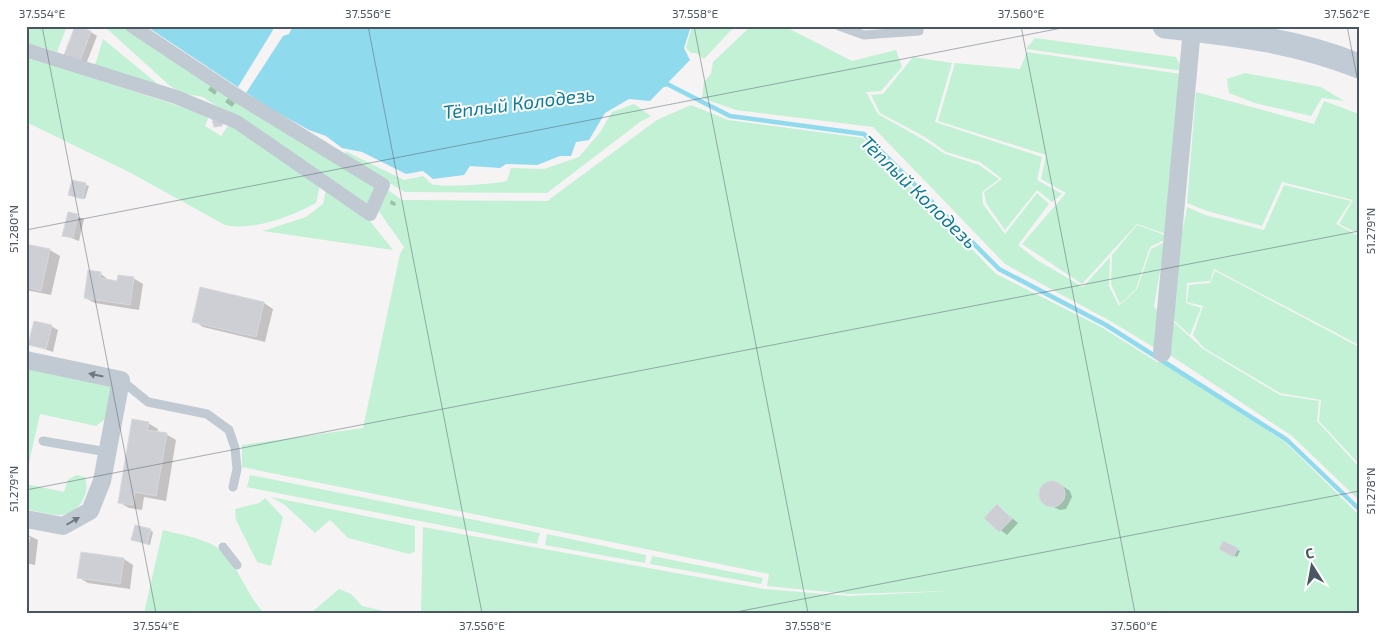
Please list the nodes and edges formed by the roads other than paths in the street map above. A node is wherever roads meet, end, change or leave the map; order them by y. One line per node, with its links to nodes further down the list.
1 (132, 26): 6 (street)
2 (839, 26): 3 (lane)
3 (920, 26)
4 (1165, 26): 5 (main road)
5 (1192, 29): 7 (main road); 8 (street)
6 (26, 50)
7 (1359, 66)
8 (1162, 353)
9 (26, 360): 10 (street, one-way to 9)
10 (121, 380): 12 (street); 13 (lane)
11 (43, 441): 12 (lane)
12 (107, 452): 14 (street, one-way to 12)
13 (233, 487)
14 (26, 519)
15 (223, 547): 16 (lane)
16 (237, 565)

